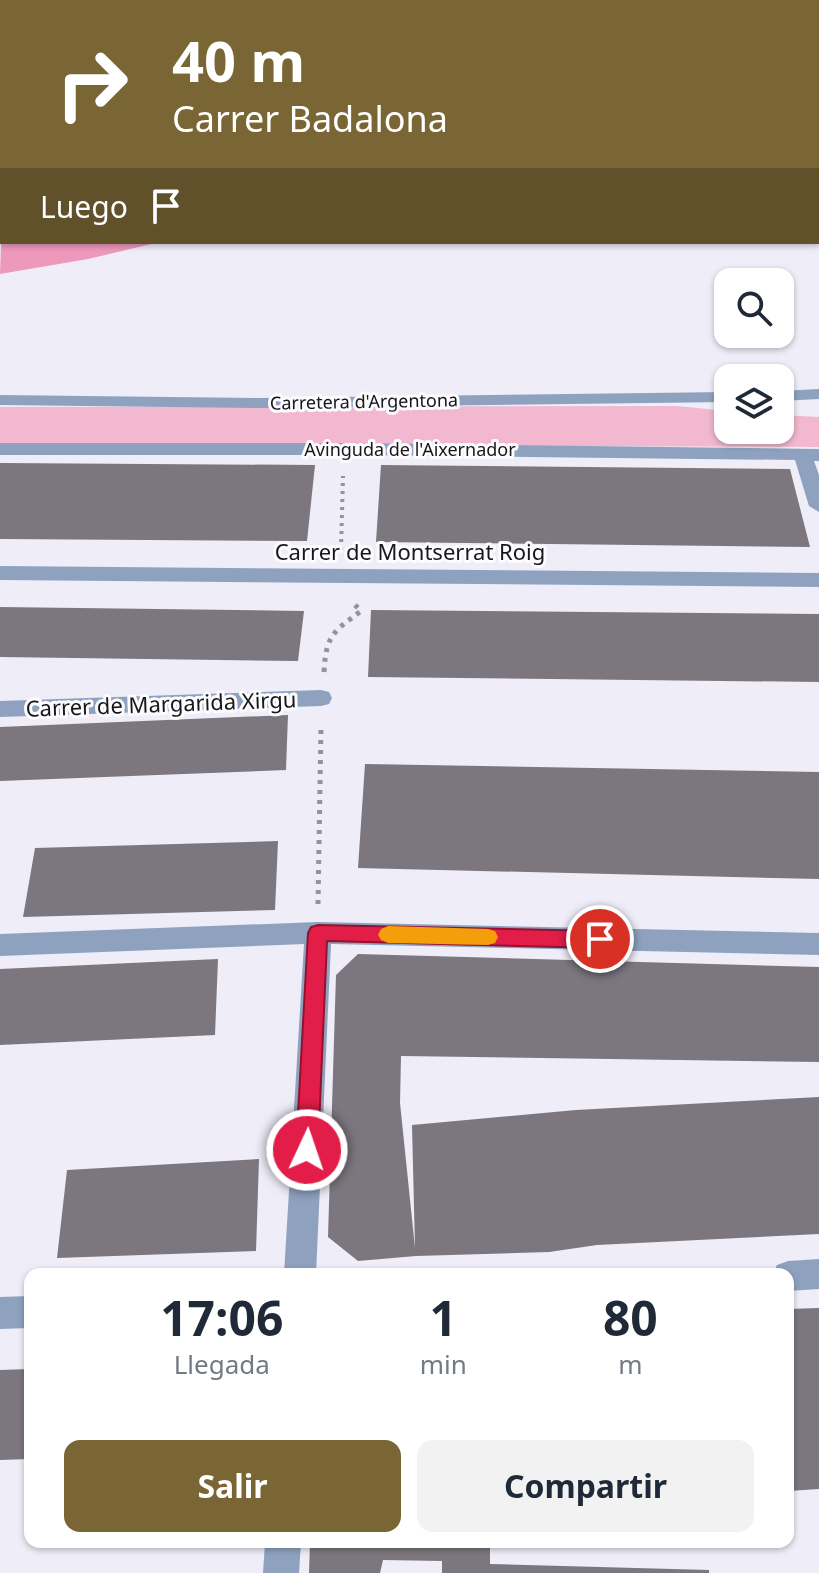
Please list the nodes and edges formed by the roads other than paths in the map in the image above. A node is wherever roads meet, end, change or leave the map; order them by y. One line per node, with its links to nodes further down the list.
1 (819, 394): 2 (street)
2 (794, 395)
3 (714, 398): 4 (street, Carretera d'Argentona)
4 (672, 399): 5 (street, Carretera d'Argentona); 6 (street)
5 (0, 400)
6 (714, 404)
7 (794, 410): 8 (street)
8 (819, 410)
9 (0, 449): 10 (street, Avinguda de l'Aixernador)
10 (811, 455): 11 (street)
11 (819, 506)
12 (0, 573): 13 (street, Carrer de Montserrat Roig)
13 (819, 580)
14 (321, 698): 15 (street, Carrer de Margarida Xirgu)
15 (0, 709)
16 (318, 933): 17 (street); 18 (street); 19 (street)
17 (819, 944)
18 (0, 945)
19 (300, 1268)
20 (819, 1274): 21 (street)
21 (794, 1276)
22 (24, 1312): 23 (street)
23 (0, 1313)
24 (283, 1548): 25 (street)
25 (281, 1573)

